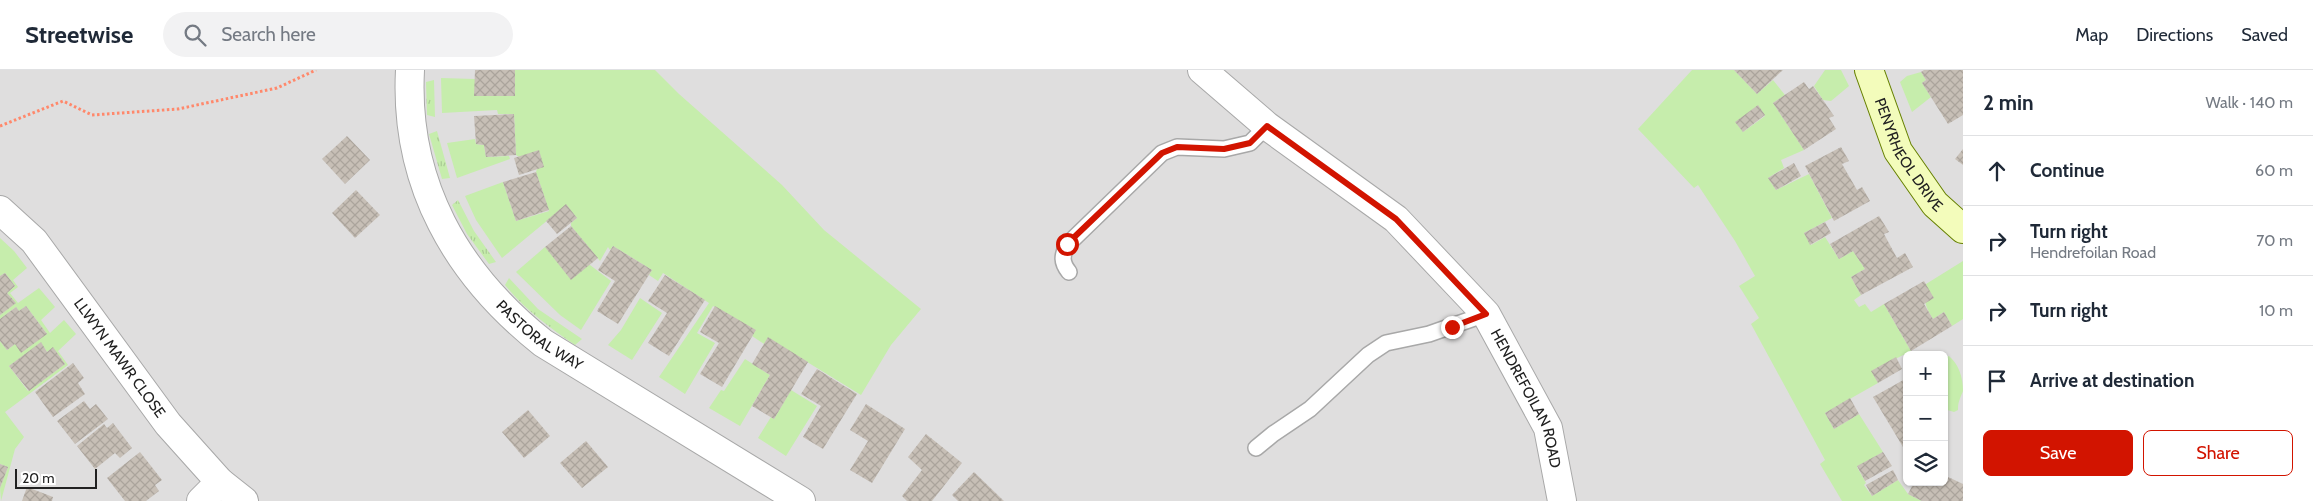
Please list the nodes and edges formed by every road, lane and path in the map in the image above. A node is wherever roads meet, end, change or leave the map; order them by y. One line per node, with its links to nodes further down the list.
1 (316, 70): 5 (path)
2 (410, 70): 15 (street, PASTORAL WAY)
3 (1202, 70): 6 (street, HENDREFOILAN ROAD)
4 (1869, 70): 8 (street, PENYRHEOL DRIVE)
5 (0, 126)
6 (1267, 126): 9 (lane); 10 (street, HENDREFOILAN ROAD)
7 (0, 210): 12 (street, LLWYN MAWR CLOSE)
8 (1963, 229)
9 (1069, 272)
10 (1486, 314): 11 (lane); 16 (street, HENDREFOILAN ROAD)
11 (1256, 448)
12 (220, 482): 13 (street); 14 (street, LLWYN MAWR CLOSE)
13 (201, 501)
14 (244, 501)
15 (801, 501)
16 (1562, 501)

